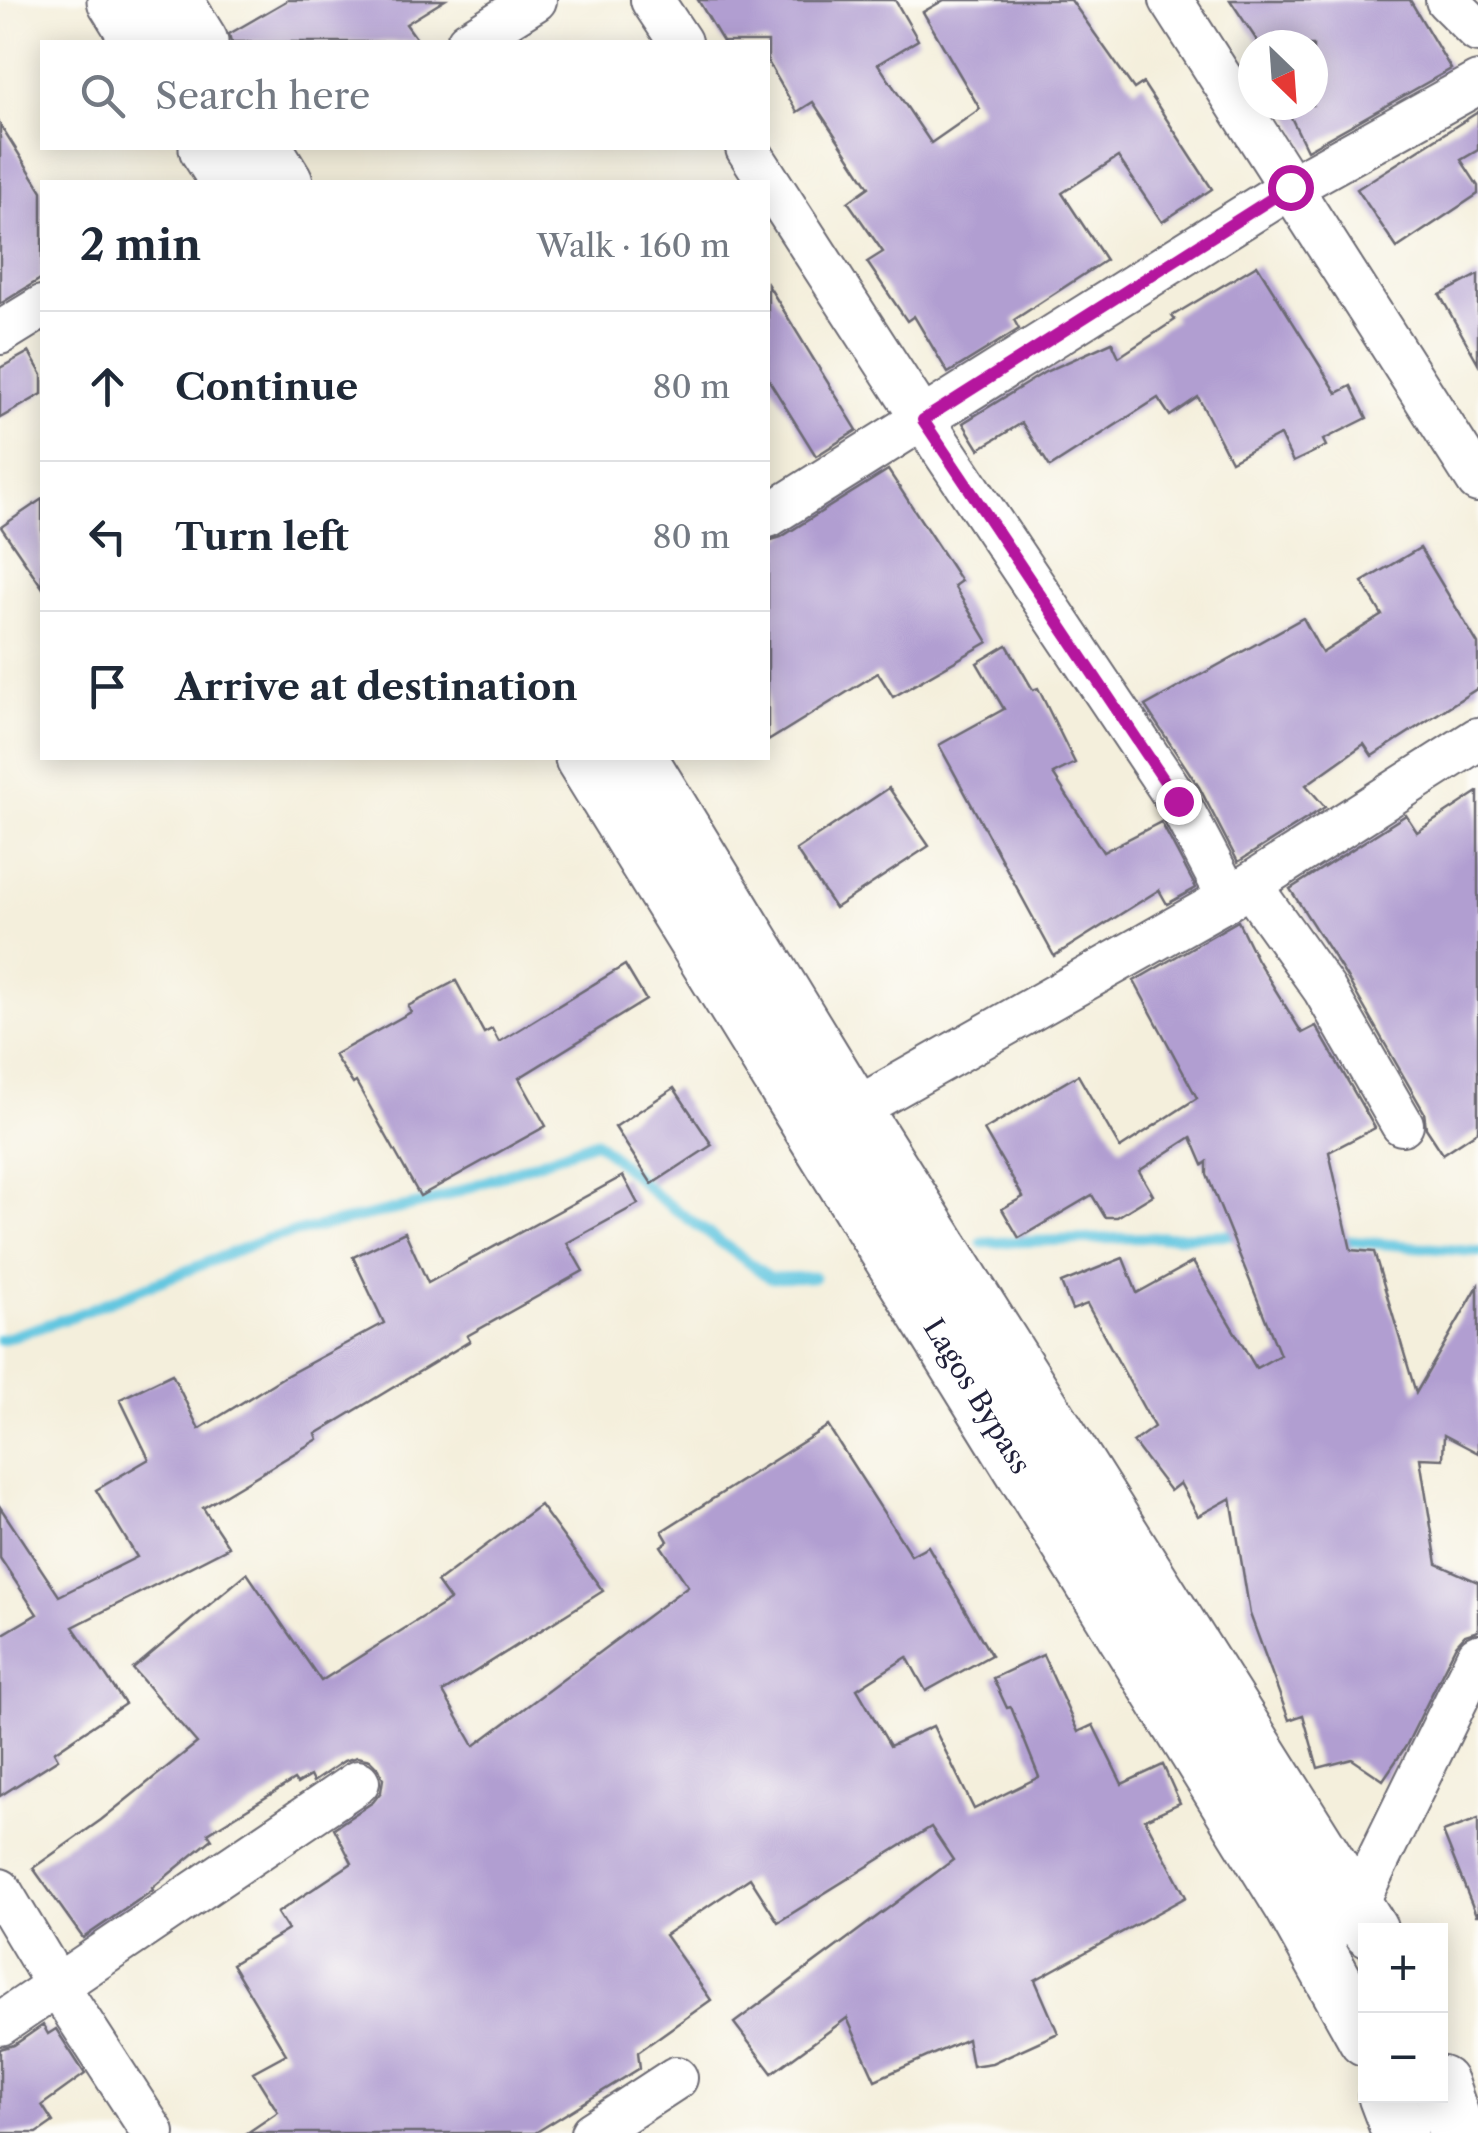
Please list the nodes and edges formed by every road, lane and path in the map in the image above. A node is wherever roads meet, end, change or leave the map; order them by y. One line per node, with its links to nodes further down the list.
1 (115, 0): 8 (main road)
2 (174, 0): 9 (main road)
3 (535, 0): 10 (street)
4 (652, 0): 11 (street)
5 (1171, 0): 18 (street)
6 (1448, 0): 7 (street)
7 (1478, 31)
8 (140, 40)
9 (199, 40)
10 (471, 40)
11 (679, 40)
12 (1478, 83): 18 (street)
13 (215, 150): 15 (main road)
14 (749, 150): 16 (street)
15 (271, 165)
16 (769, 180)
17 (770, 182): 21 (street)
18 (1290, 187): 21 (street); 22 (street)
19 (40, 308): 20 (street)
20 (0, 333)
21 (923, 420): 23 (street); 27 (street)
22 (1478, 481)
23 (770, 515)
24 (1478, 739): 27 (street)
25 (584, 760): 34 (main road, Lagos Bypass)
26 (640, 760): 28 (main road, Lagos Bypass)
27 (1240, 891): 28 (street); 29 (street)
28 (854, 1110): 33 (main road, Lagos Bypass)
29 (1402, 1124)
30 (1478, 1656): 33 (street)
31 (358, 1782): 35 (street)
32 (0, 1890): 35 (street)
33 (1363, 1918): 34 (street)
34 (1318, 1948): 36 (main road, Lagos Bypass)
35 (57, 1985): 37 (street); 41 (street)
36 (1358, 2023)
37 (0, 2024)
38 (676, 2078): 42 (street)
39 (1389, 2103): 43 (main road)
40 (1447, 2103): 44 (main road)
41 (153, 2133)
42 (592, 2133)
43 (1400, 2133)
44 (1457, 2133)

